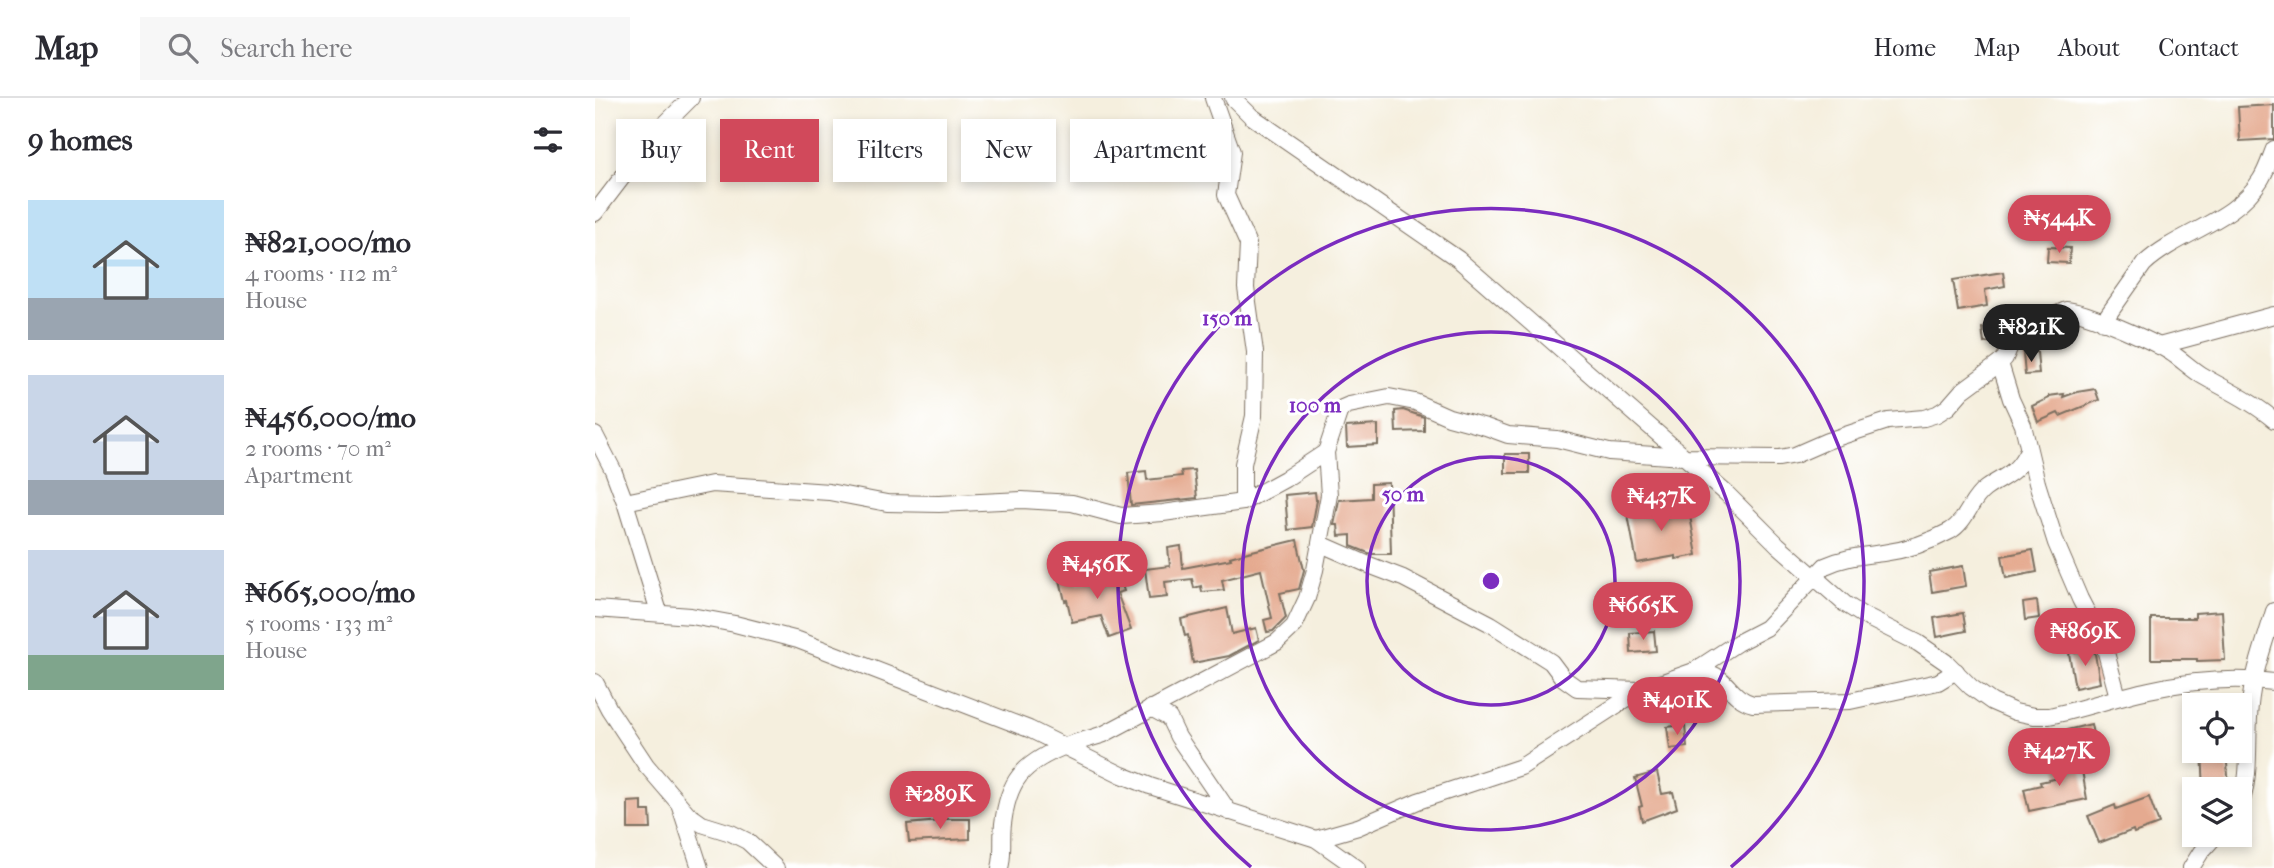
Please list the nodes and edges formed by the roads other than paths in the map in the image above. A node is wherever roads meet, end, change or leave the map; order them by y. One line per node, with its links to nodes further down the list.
1 (691, 98): 5 (street)
2 (1213, 98): 18 (street)
3 (1233, 98): 14 (street)
4 (2274, 149): 7 (street)
5 (595, 213)
6 (2274, 315): 8 (street)
7 (2103, 322): 8 (street); 9 (street)
8 (2159, 346): 10 (street)
9 (2000, 363): 12 (street); 14 (street)
10 (2274, 420)
11 (595, 435): 17 (street)
12 (2028, 450): 15 (street); 16 (street)
13 (1326, 452): 14 (street); 18 (street); 19 (street)
14 (1684, 457): 20 (street)
15 (2004, 479): 16 (street); 20 (street)
16 (2037, 482): 33 (street)
17 (625, 502): 18 (street); 23 (street)
18 (1243, 502)
19 (1321, 544): 31 (street); 32 (street)
20 (1815, 575): 24 (street); 25 (street)
21 (595, 609): 23 (street)
22 (2274, 611): 26 (street)
23 (659, 612): 36 (street)
24 (1694, 671): 28 (street); 31 (street)
25 (1956, 671): 28 (street); 30 (street)
26 (2254, 680): 29 (street); 33 (street); 37 (street)
27 (595, 682): 38 (street)
28 (1938, 682): 30 (street)
29 (2274, 682)
30 (1971, 687): 33 (street)
31 (1640, 690): 40 (street)
32 (1176, 694): 34 (street); 35 (street)
33 (2118, 698)
34 (1151, 708): 35 (street); 36 (street)
35 (1169, 718): 39 (street)
36 (1064, 746): 39 (street); 44 (street)
37 (2246, 777)
38 (680, 803): 42 (street); 43 (street)
39 (1229, 812): 40 (street)
40 (1316, 839): 45 (street)
41 (2205, 847): 46 (street)
42 (700, 868)
43 (776, 868)
44 (1000, 868)
45 (1356, 868)
46 (2191, 868)

